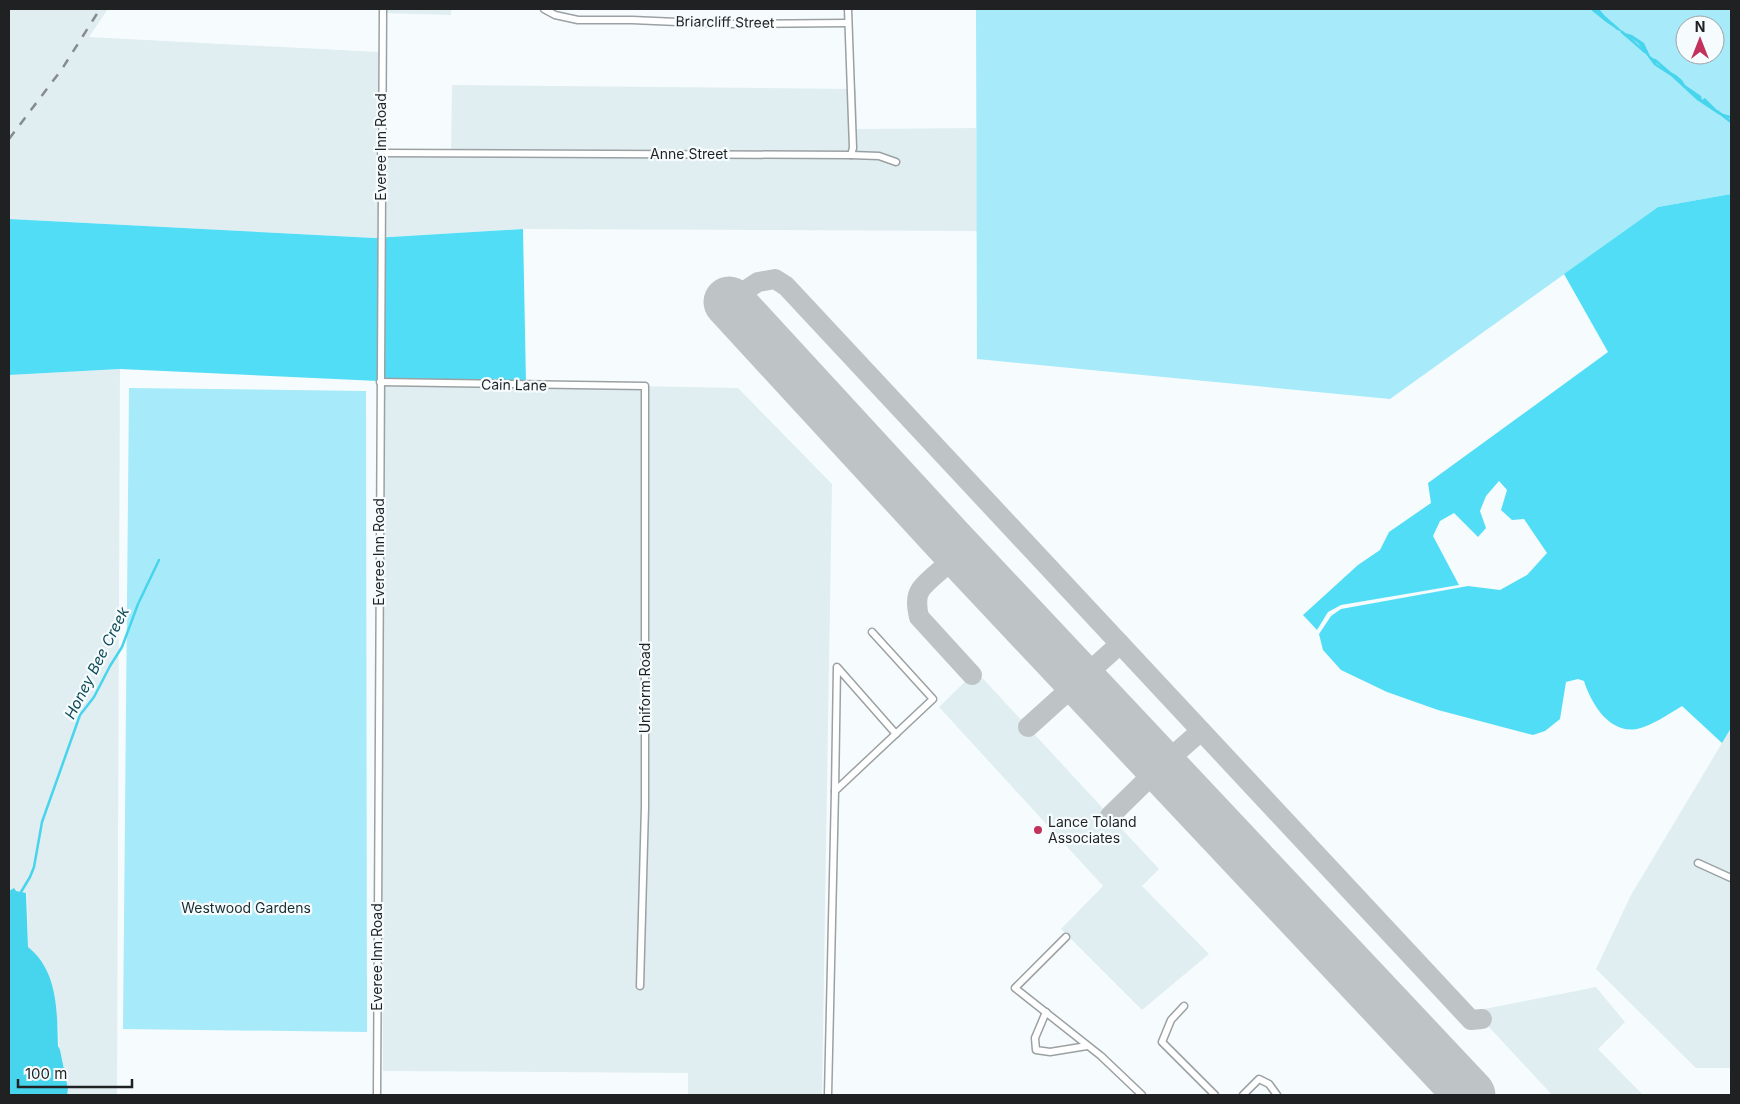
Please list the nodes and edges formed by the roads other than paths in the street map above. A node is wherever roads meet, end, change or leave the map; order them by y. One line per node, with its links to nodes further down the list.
1 (383, 9): 5 (street, Everee Inn Road)
2 (544, 9): 4 (street, Briarcliff Street)
3 (848, 9): 4 (street)
4 (848, 23): 6 (street)
5 (381, 153): 6 (street, Anne Street); 8 (street, Everee Inn Road)
6 (851, 155): 7 (street, Anne Street)
7 (896, 162)
8 (380, 382): 9 (street, Cain Lane); 20 (street, Everee Inn Road)
9 (645, 389): 16 (street, Uniform Road)
10 (872, 632): 11 (street)
11 (896, 734): 12 (street); 12 (street)
12 (835, 792): 21 (street)
13 (1698, 863): 14 (street)
14 (1731, 878)
15 (1066, 937): 18 (street)
16 (640, 986)
17 (1184, 1006): 23 (street)
18 (1046, 1012): 19 (street); 19 (street)
19 (1087, 1046): 22 (street)
20 (377, 1095)
21 (828, 1095)
22 (1142, 1095)
23 (1215, 1095)
24 (1243, 1095): 25 (street)
25 (1277, 1095)

